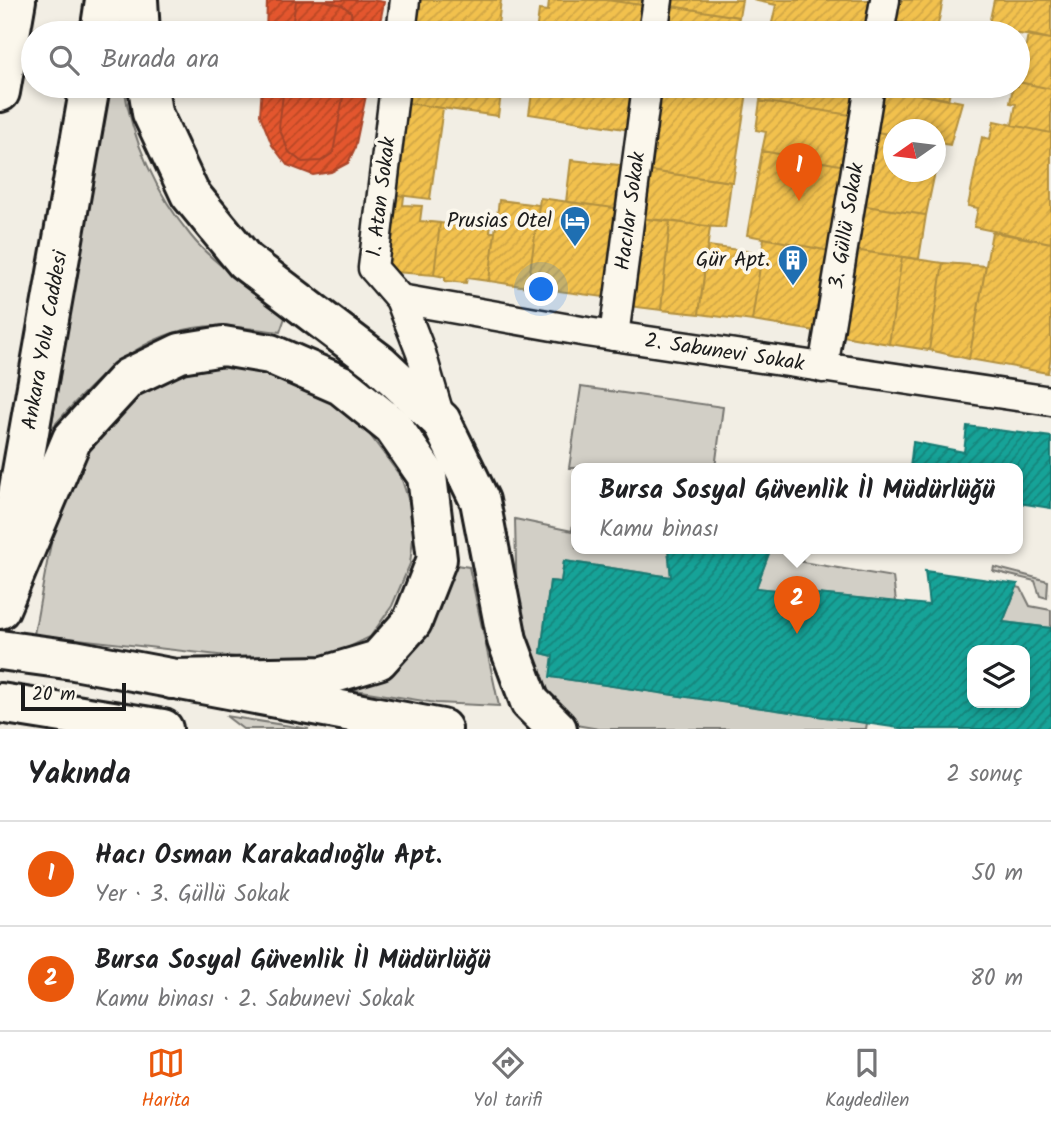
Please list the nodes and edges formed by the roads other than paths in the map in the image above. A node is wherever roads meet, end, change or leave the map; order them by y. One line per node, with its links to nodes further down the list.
1 (16, 0): 12 (main road)
2 (105, 0): 7 (main road)
3 (138, 0): 8 (main road)
4 (405, 0): 9 (street)
5 (658, 0): 10 (street)
6 (885, 0): 11 (street)
7 (102, 21)
8 (139, 21)
9 (402, 21)
10 (655, 21)
11 (881, 21)
12 (0, 92)
13 (88, 98): 23 (main road, Ankara Yolu Caddesi)
14 (150, 98): 22 (main road)
15 (394, 98): 18 (street, 1. Atan Sokak)
16 (644, 98): 19 (street, Hacılar Sokak)
17 (868, 98): 20 (street, 3. Güllü Sokak)
18 (400, 299): 19 (street, 2. Sabunevi Sokak); 22 (street, 1. Atan Sokak)
19 (614, 336): 20 (street, 2. Sabunevi Sokak)
20 (822, 368): 21 (street, 2. Sabunevi Sokak)
21 (1051, 401)
22 (441, 421): 30 (main road)
23 (0, 597)
24 (0, 610): 26 (main road)
25 (0, 650): 26 (main road)
26 (172, 679): 29 (main road)
27 (0, 703): 28 (main road)
28 (163, 729)
29 (442, 729)
30 (557, 729)

